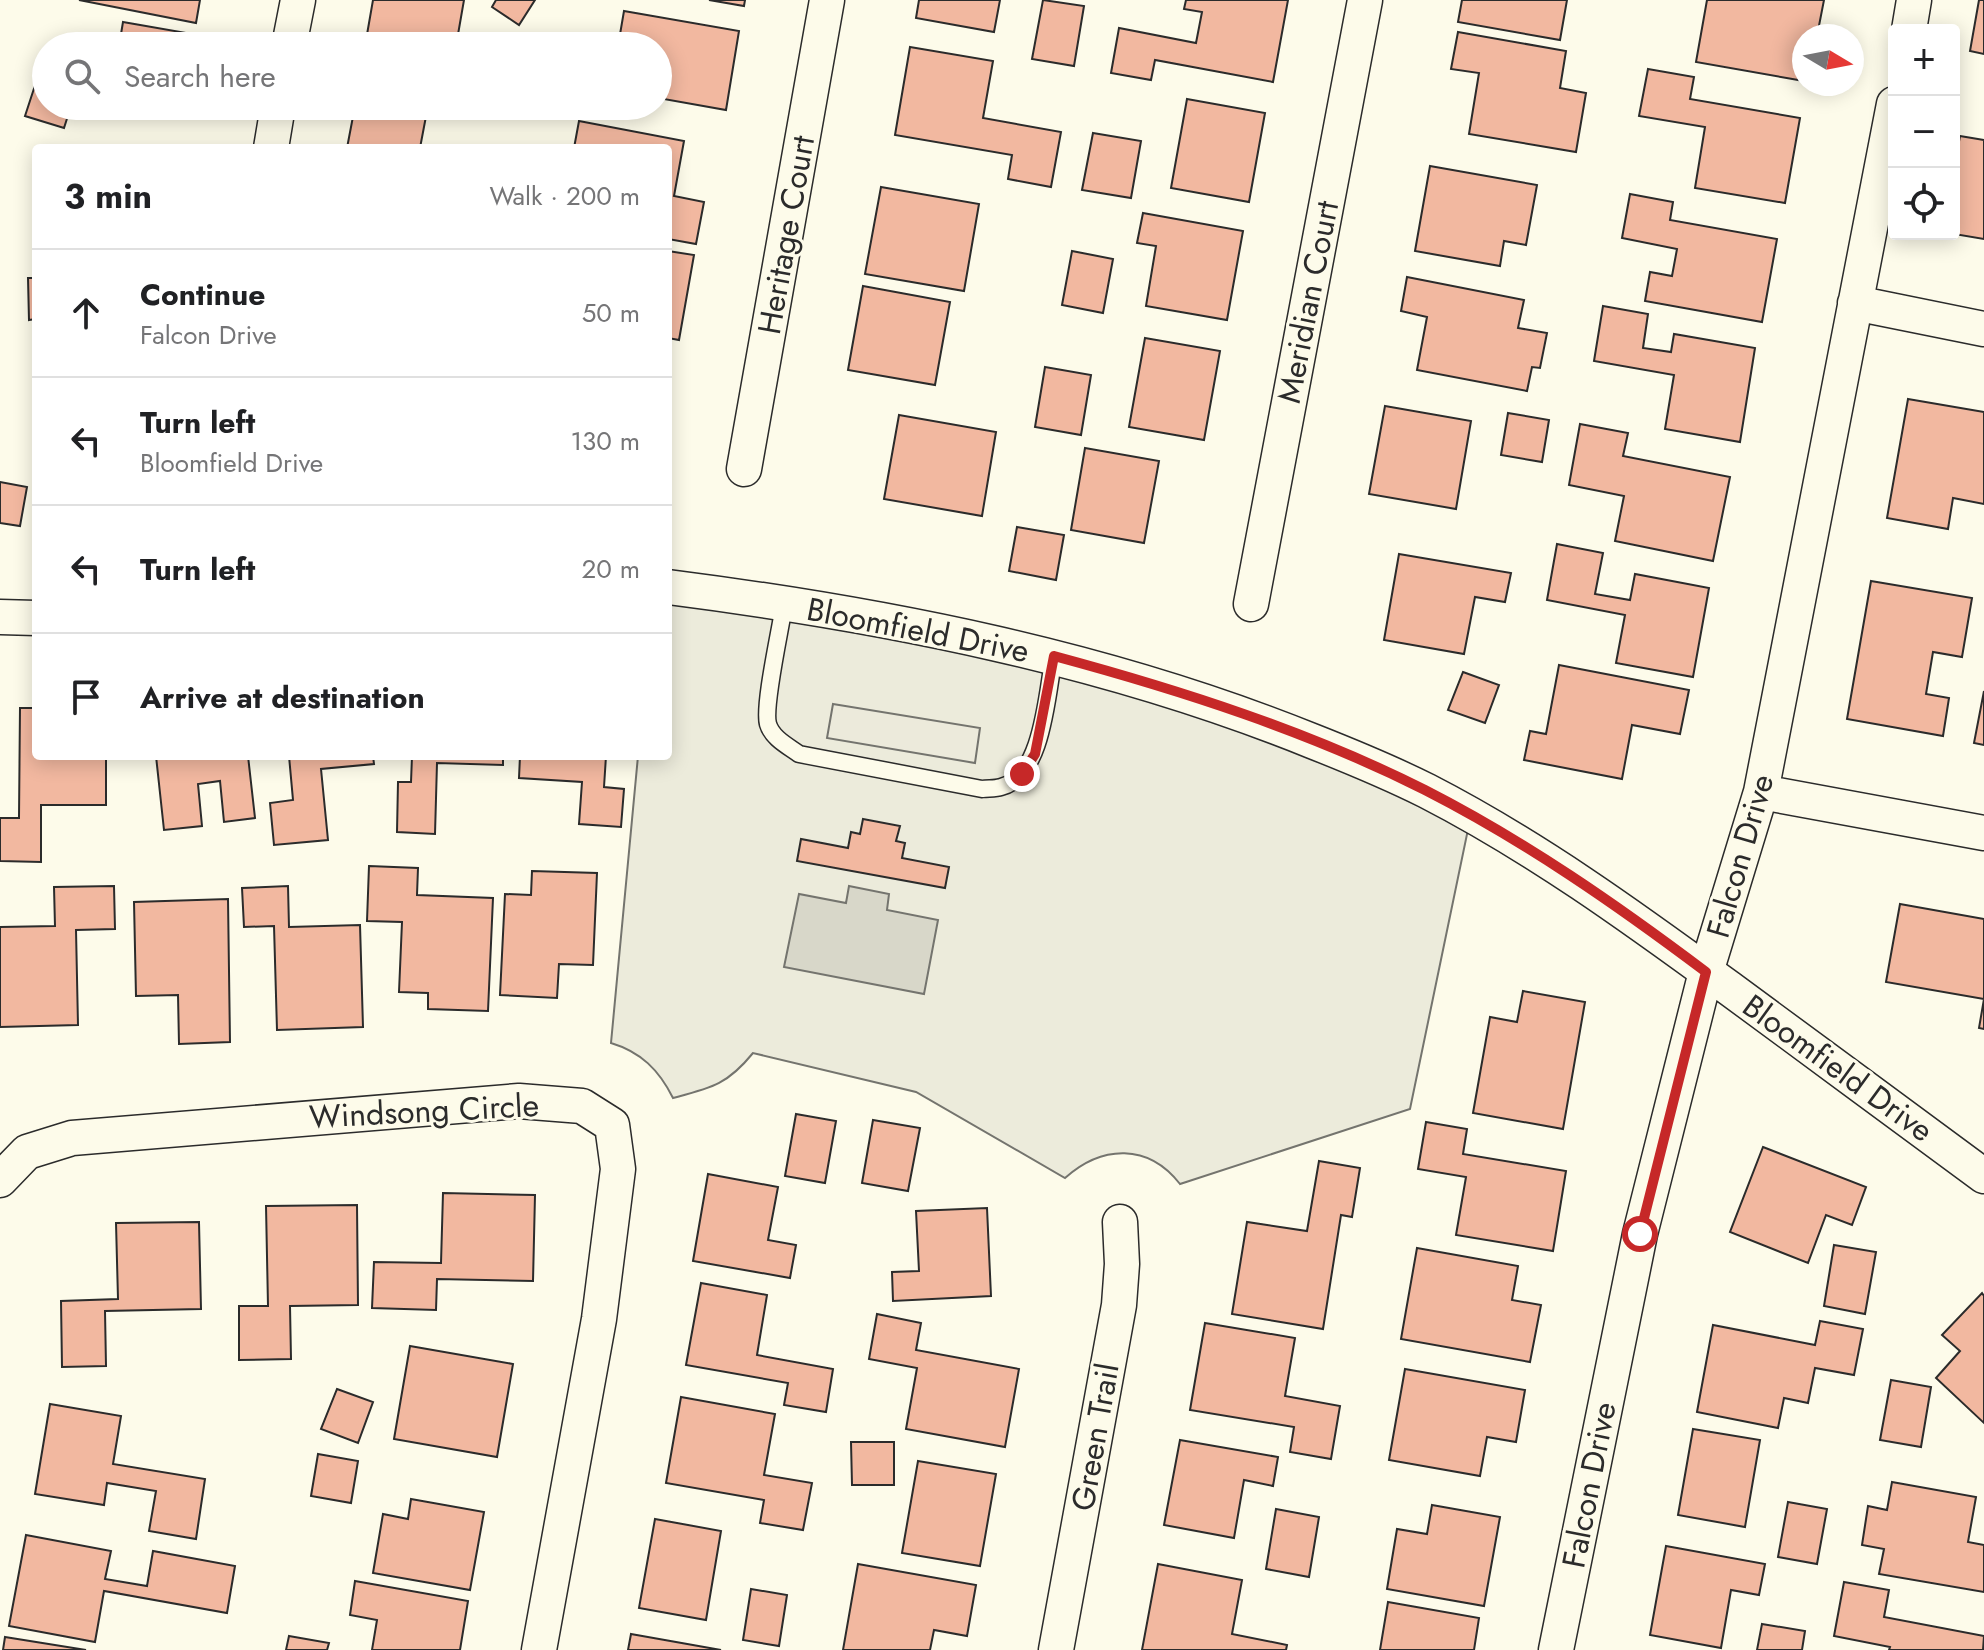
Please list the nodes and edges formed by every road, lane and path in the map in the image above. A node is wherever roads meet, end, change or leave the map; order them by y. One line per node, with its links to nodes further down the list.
1 (298, 0): 6 (street)
2 (827, 0): 12 (street, Heritage Court)
3 (1365, 0): 14 (street, Meridian Court)
4 (1914, 0): 5 (street)
5 (1910, 24)
6 (292, 32)
7 (276, 120): 9 (street)
8 (1888, 135): 10 (street, Falcon Drive)
9 (272, 144)
10 (1855, 303): 11 (street); 19 (street, Falcon Drive)
11 (1984, 329)
12 (744, 469)
13 (672, 588): 15 (street, Bloomfield Drive)
14 (1251, 604)
15 (784, 605): 18 (street, Bloomfield Drive); 18 (lane)
16 (0, 617): 17 (street)
17 (32, 618)
18 (1054, 656): 21 (street, Bloomfield Drive)
19 (1761, 792): 20 (street); 21 (street, Falcon Drive)
20 (1984, 833)
21 (1706, 972): 22 (street, Bloomfield Drive); 27 (street, Falcon Drive)
22 (1984, 1176)
23 (0, 1180): 25 (street, Windsong Circle)
24 (1120, 1222): 26 (street, Green Trail)
25 (539, 1650)
26 (1056, 1650)
27 (1556, 1650)

